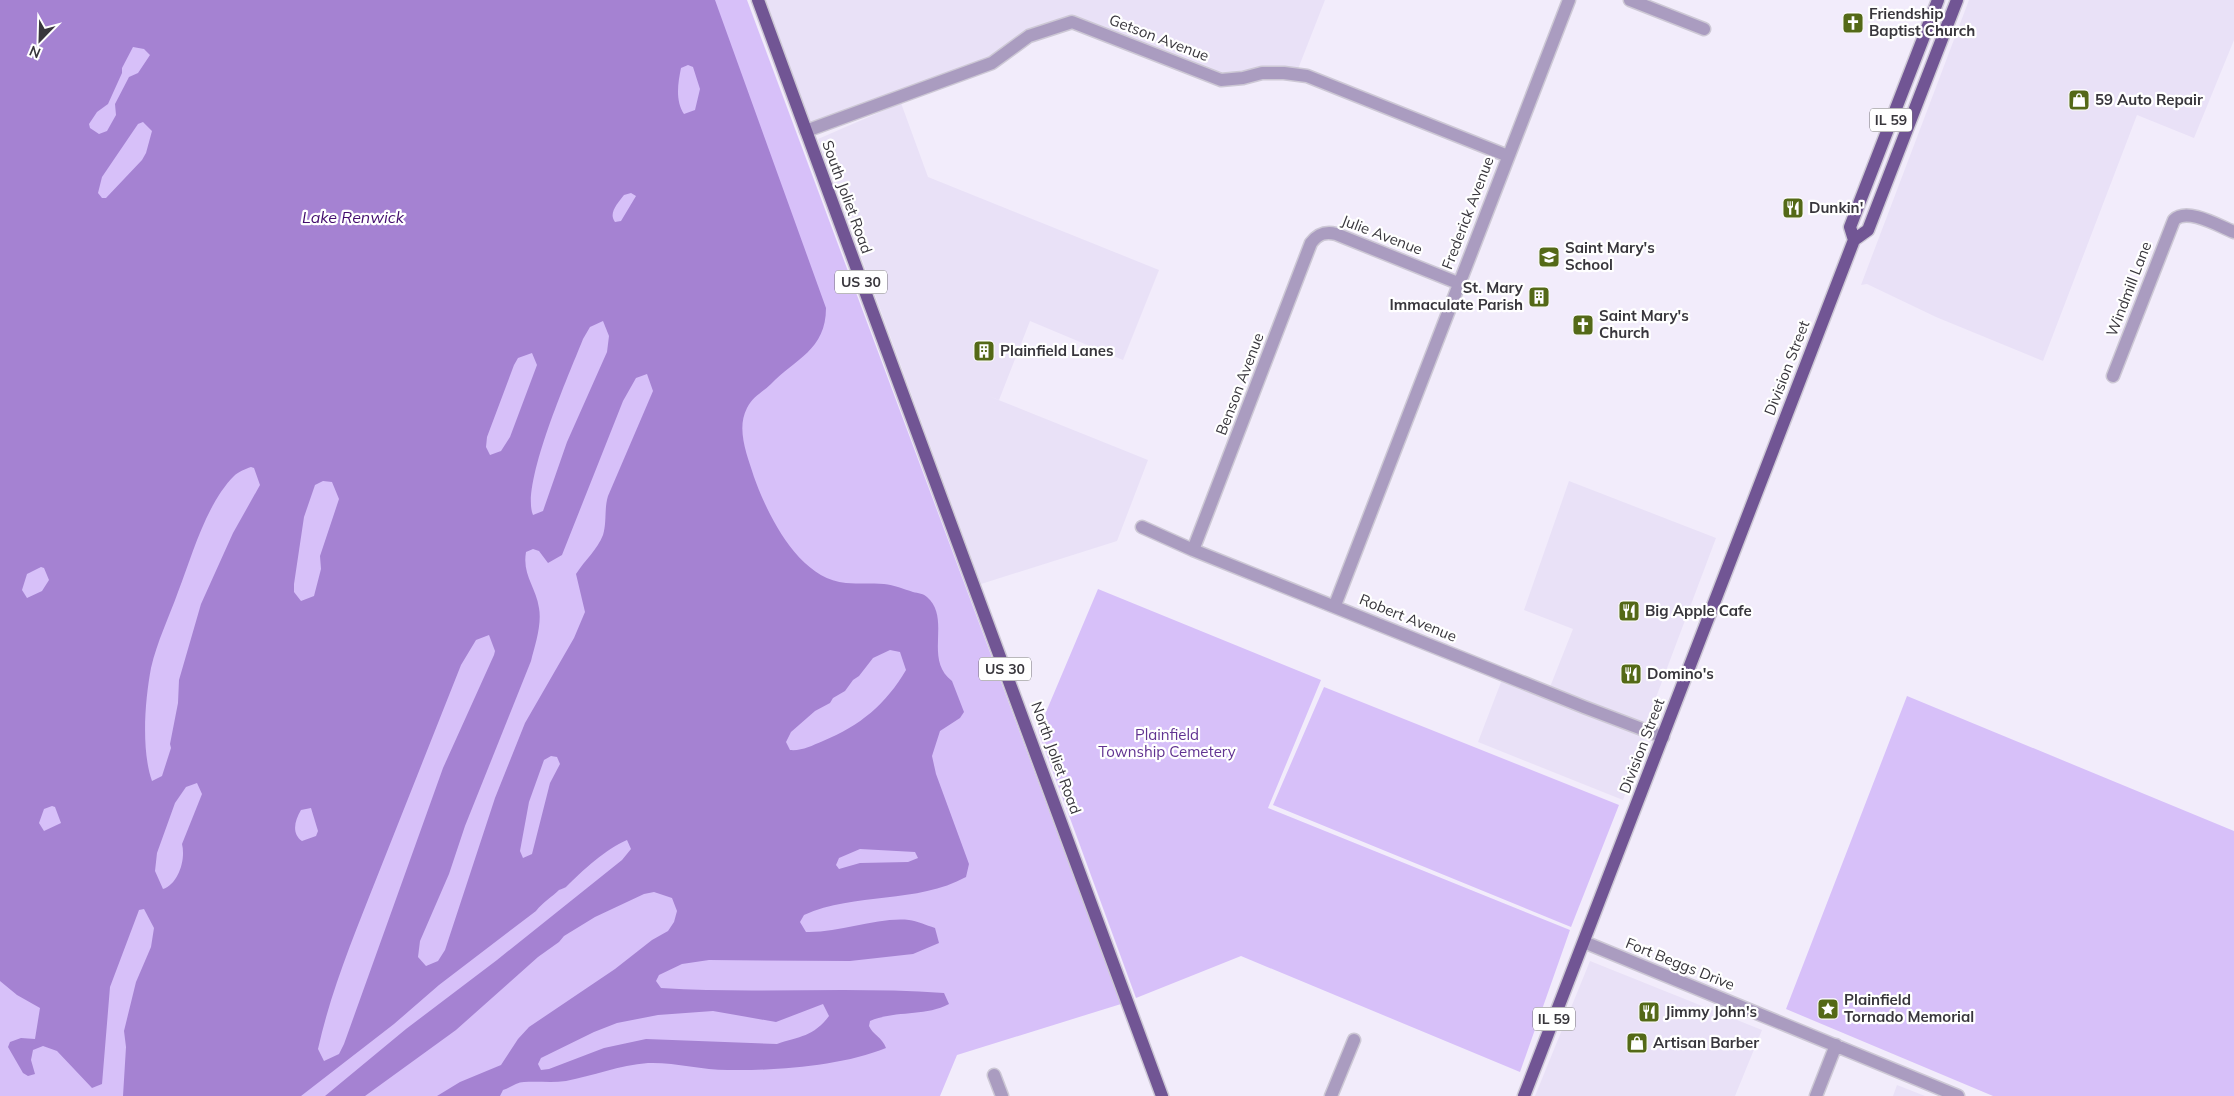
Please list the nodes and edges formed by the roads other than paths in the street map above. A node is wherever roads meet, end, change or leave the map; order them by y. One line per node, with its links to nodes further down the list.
1 (758, 0): 7 (main road, South Joliet Road / US 30)
2 (1569, 0): 8 (street, Frederick Avenue)
3 (1630, 0): 6 (street)
4 (1938, 0): 11 (main road, Division Street / IL 59)
5 (1956, 0): 11 (main road, Division Street / IL 59)
6 (1704, 29)
7 (806, 131): 8 (street, Getson Avenue); 14 (main road, South Joliet Road / US 30)
8 (1508, 156): 12 (street, Frederick Avenue)
9 (2234, 232): 13 (street, Windmill Lane)
10 (1322, 233): 12 (street, Julie Avenue); 16 (street, Benson Avenue)
11 (1854, 240): 18 (main road, Division Street / IL 59)
12 (1458, 283): 17 (street, Frederick Avenue)
13 (2113, 376)
14 (907, 404): 24 (main road, North Joliet Road / US 30)
15 (1142, 527): 16 (street, Robert Avenue)
16 (1193, 550): 17 (street, Robert Avenue)
17 (1335, 605): 18 (street, Robert Avenue)
18 (1663, 737): 19 (main road, Division Street / IL 59)
19 (1584, 942): 21 (street, Fort Beggs Drive); 26 (main road, Division Street / IL 59)
20 (1354, 1040): 25 (street)
21 (1836, 1045): 27 (street); 28 (street, Fort Beggs Drive)
22 (994, 1075): 23 (street)
23 (1002, 1096)
24 (1162, 1096)
25 (1331, 1096)
26 (1524, 1096)
27 (1816, 1096)
28 (1958, 1096)

